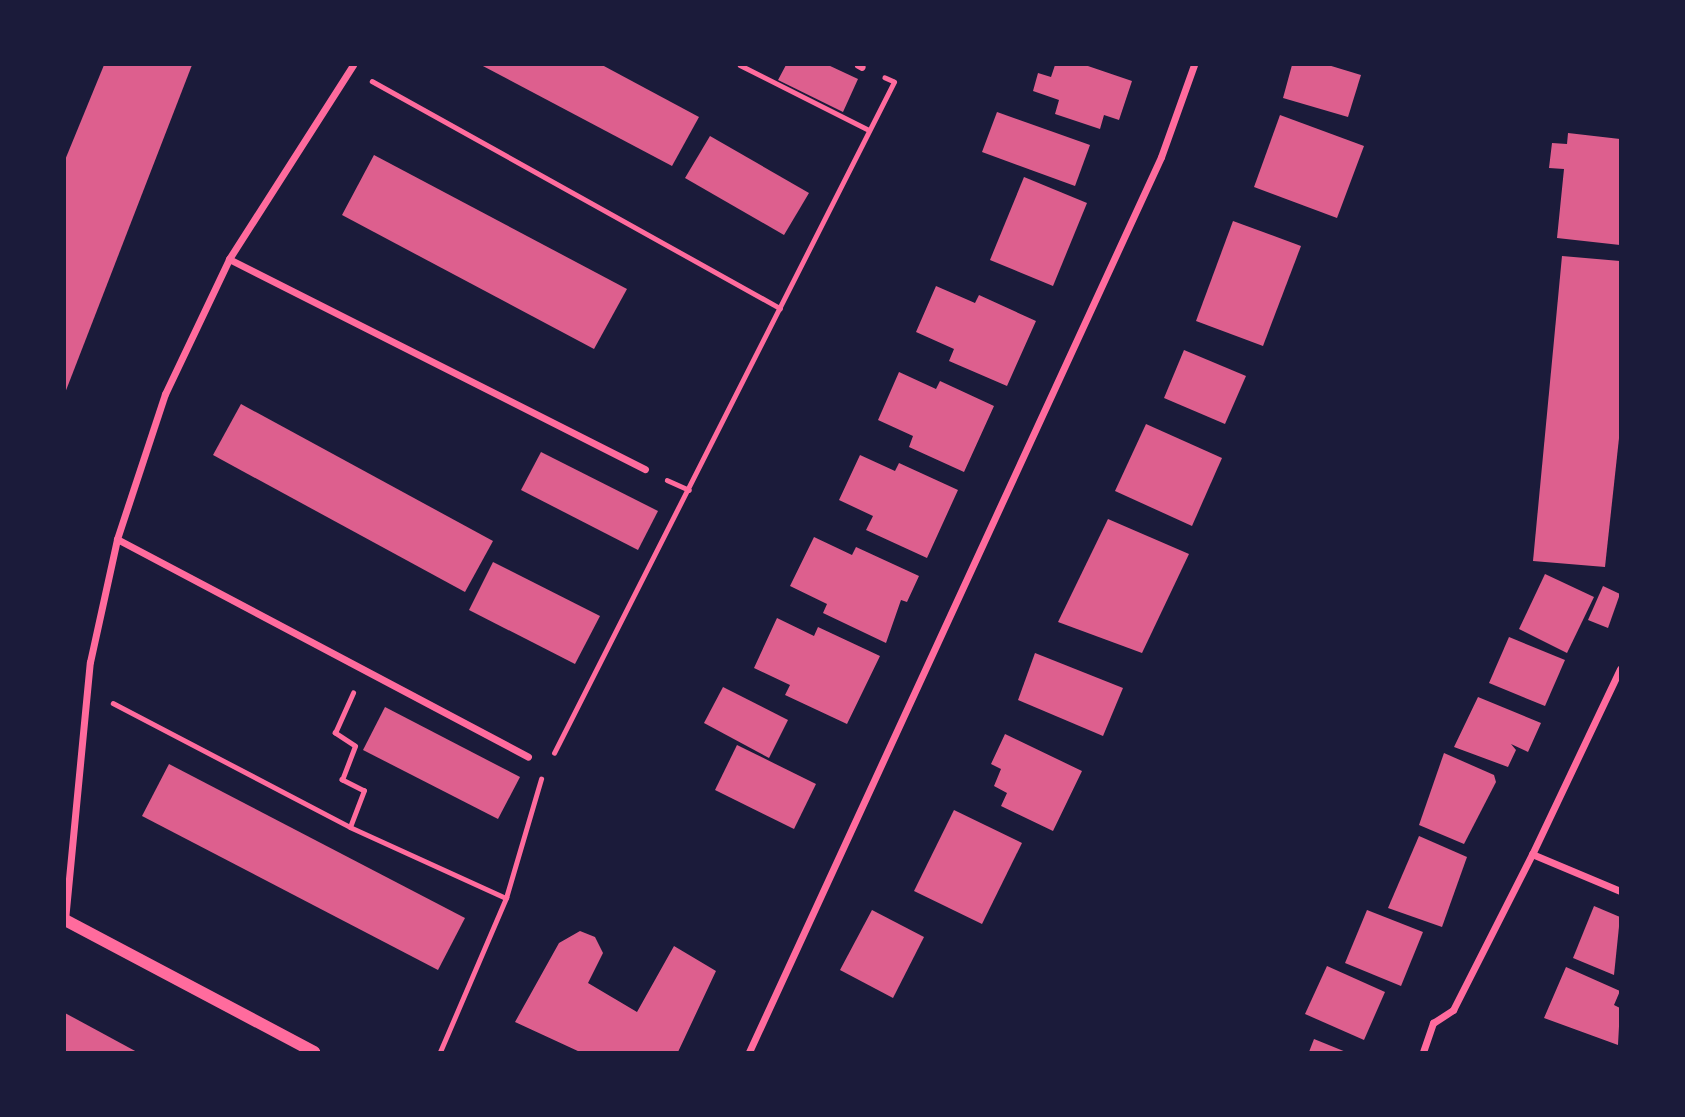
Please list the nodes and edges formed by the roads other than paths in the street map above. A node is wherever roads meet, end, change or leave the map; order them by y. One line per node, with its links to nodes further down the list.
1 (1194, 65): 12 (street)
2 (351, 67): 3 (street)
3 (229, 259): 4 (street); 5 (street)
4 (645, 469)
5 (117, 539): 7 (street); 10 (street)
6 (1620, 669): 8 (street)
7 (528, 757)
8 (1532, 854): 9 (street); 13 (street)
9 (1620, 891)
10 (65, 920): 11 (street)
11 (314, 1052)
12 (749, 1052)
13 (1423, 1052)

